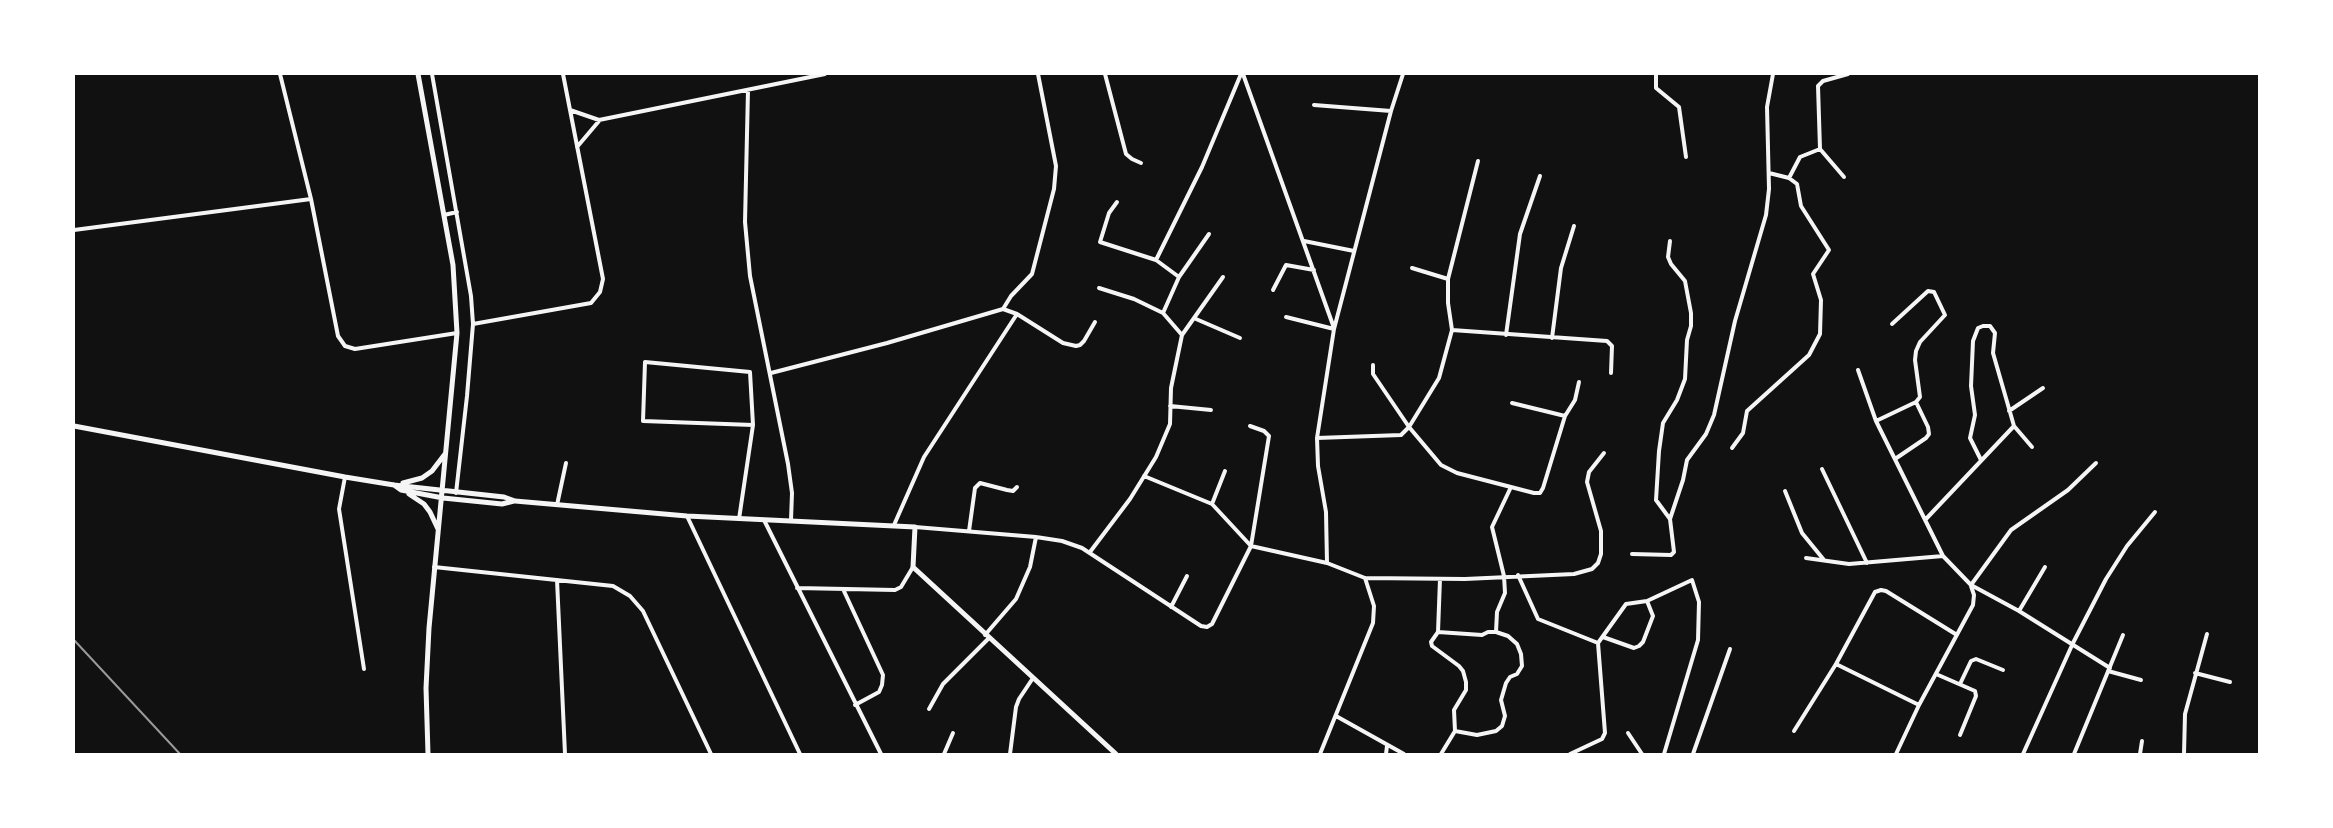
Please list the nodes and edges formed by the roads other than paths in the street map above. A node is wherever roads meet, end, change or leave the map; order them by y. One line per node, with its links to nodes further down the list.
1 (280, 74): 27 (street)
2 (418, 74): 30 (main road)
3 (432, 74): 29 (street)
4 (563, 74): 15 (street)
5 (825, 74): 13 (street)
6 (1038, 74): 45 (street)
7 (1105, 74): 22 (street)
8 (1242, 74): 34 (street); 37 (street)
9 (1403, 74): 16 (street)
10 (1656, 74): 20 (street)
11 (1773, 74): 23 (street)
12 (1845, 74): 19 (street)
13 (748, 90): 17 (street); 62 (street)
14 (1314, 105): 16 (street)
15 (570, 110): 17 (street); 18 (street)
16 (1391, 111): 36 (street)
17 (599, 120): 18 (street)
18 (577, 148): 51 (street)
19 (1820, 149): 25 (street); 26 (street)
20 (1686, 157)
21 (1478, 161): 42 (street)
22 (1141, 163)
23 (1769, 173): 26 (street); 105 (street)
24 (1540, 176): 57 (street)
25 (1844, 177)
26 (1789, 178): 80 (street)
27 (310, 199): 32 (street); 55 (street)
28 (1116, 202): 37 (street)
29 (457, 213): 30 (street); 51 (street)
30 (444, 215): 55 (main road)
31 (1574, 226): 58 (street)
32 (74, 230)
33 (1209, 234): 40 (street)
34 (1304, 241): 36 (street); 39 (street)
35 (1670, 241): 105 (street)
36 (1354, 252): 53 (street)
37 (1156, 260): 40 (street)
38 (1412, 268): 42 (street)
39 (1314, 270): 44 (street); 53 (street)
40 (1179, 277): 46 (street)
41 (1223, 277): 49 (street)
42 (1448, 279): 54 (street)
43 (1099, 288): 46 (street)
44 (1273, 290)
45 (1003, 309): 47 (street); 62 (street)
46 (1163, 313): 56 (street)
47 (1017, 314): 50 (street); 109 (street)
48 (1286, 317): 53 (street)
49 (1196, 319): 56 (street); 59 (street)
50 (1095, 322)
51 (472, 324): 96 (street)
52 (1892, 324): 66 (street)
53 (1334, 329): 78 (street)
54 (1452, 330): 57 (street); 77 (street)
55 (458, 333): 81 (main road)
56 (1182, 335): 68 (street)
57 (1506, 335): 58 (street)
58 (1552, 338): 63 (street)
59 (1240, 339)
60 (1373, 365): 77 (street)
61 (1858, 370): 72 (street)
62 (771, 373): 107 (street)
63 (1611, 373)
64 (1579, 382): 71 (street)
65 (2043, 388): 70 (street)
66 (1916, 402): 72 (street); 83 (street)
67 (1512, 403): 71 (street)
68 (1170, 406): 69 (street); 89 (street)
69 (1211, 411)
70 (2009, 411): 76 (street); 84 (street)
71 (1565, 416): 93 (street)
72 (1876, 421): 83 (street)
73 (753, 425): 73 (street); 104 (street)
74 (74, 426): 90 (main road)
75 (1250, 426): 114 (street)
76 (2014, 426): 79 (street); 84 (street)
77 (1409, 427): 78 (street); 93 (street)
78 (1317, 438): 120 (street)
79 (2032, 447)
80 (1732, 448)
81 (446, 452): 91 (main road); 94 (main road)
82 (1604, 453): 125 (street)
83 (1895, 459): 108 (street)
84 (1981, 460): 108 (street)
85 (566, 463): 101 (street)
86 (2096, 463): 131 (street)
87 (1822, 469): 121 (street)
88 (1225, 471): 100 (street)
89 (1144, 476): 100 (street); 115 (street)
90 (345, 477): 91 (main road); 148 (street)
91 (401, 487): 94 (main road); 97 (main road); 111 (main road)
92 (1017, 487): 112 (street)
93 (1511, 487): 127 (street)
94 (443, 490): 96 (main road); 97 (main road)
95 (1785, 491): 119 (street)
96 (456, 492): 98 (street); 99 (main road)
97 (443, 498): 98 (main road); 111 (main road)
98 (456, 500): 99 (main road)
99 (515, 501): 101 (main road)
100 (1212, 504): 114 (street)
101 (557, 505): 103 (main road)
102 (2155, 512): 145 (street)
103 (687, 516): 104 (main road); 172 (street)
104 (739, 519): 106 (main road)
105 (1670, 519): 116 (street)
106 (764, 520): 107 (main road); 132 (street)
107 (791, 520): 109 (main road)
108 (1925, 520): 117 (street)
109 (894, 525): 110 (main road)
110 (915, 527): 112 (street); 123 (main road)
111 (438, 531): 122 (main road)
112 (969, 531): 113 (street)
113 (1036, 537): 115 (street); 142 (street)
114 (1251, 546): 120 (street); 135 (street)
115 (1090, 552): 135 (street)
116 (1632, 554)
117 (1943, 556): 121 (street); 131 (street)
118 (1806, 558): 119 (street)
119 (1824, 561): 121 (street)
120 (1327, 563): 128 (street)
121 (1867, 563)
122 (434, 567): 130 (street); 169 (main road)
123 (913, 567): 133 (street); 142 (main road)
124 (2045, 567): 136 (street)
125 (1518, 575): 127 (street); 144 (street)
126 (1187, 576): 135 (street)
127 (1504, 576): 129 (street); 138 (street)
128 (1365, 578): 129 (street); 160 (street)
129 (1440, 579): 137 (street)
130 (557, 580): 170 (street); 171 (street)
131 (1971, 585): 136 (street); 140 (street)
132 (796, 588): 133 (street); 157 (street)
133 (843, 589): 157 (street)
134 (1647, 601): 143 (street); 143 (street); 182 (street)
135 (1171, 607)
136 (2019, 611): 145 (street)
137 (1438, 632): 138 (street); 161 (street)
138 (1496, 632): 161 (street)
139 (2207, 634): 151 (street)
140 (1957, 635): 147 (street); 152 (street)
141 (2123, 635): 150 (street)
142 (987, 637): 153 (main road); 159 (street)
143 (1603, 637): 144 (street)
144 (1598, 643): 180 (street)
145 (2073, 643): 150 (street); 185 (street)
146 (1730, 649): 183 (street)
147 (1836, 664): 158 (street); 162 (street)
148 (364, 669)
149 (2003, 670): 156 (street)
150 (2109, 670): 154 (street); 186 (street)
151 (2195, 673): 155 (street); 188 (street)
152 (1936, 674): 156 (street); 158 (street)
153 (1033, 677): 168 (main road); 175 (street)
154 (2141, 680)
155 (2230, 682)
156 (1960, 684): 165 (street)
157 (855, 705): 173 (street)
158 (1919, 705): 184 (street)
159 (928, 709)
160 (1336, 716): 167 (street); 176 (street)
161 (1455, 730): 179 (street)
162 (1794, 731)
163 (953, 733): 174 (street)
164 (1628, 733): 181 (street)
165 (1960, 735)
166 (2142, 741): 187 (street)
167 (1387, 746): 177 (street); 178 (street)
168 (1113, 753)
169 (428, 754)
170 (565, 754)
171 (711, 754)
172 (800, 754)
173 (881, 754)
174 (944, 754)
175 (1010, 754)
176 (1320, 754)
177 (1386, 754)
178 (1404, 754)
179 (1441, 754)
180 (1570, 754)
181 (1642, 754)
182 (1664, 754)
183 (1693, 754)
184 (1896, 754)
185 (2023, 754)
186 (2074, 754)
187 (2140, 754)
188 (2184, 754)

